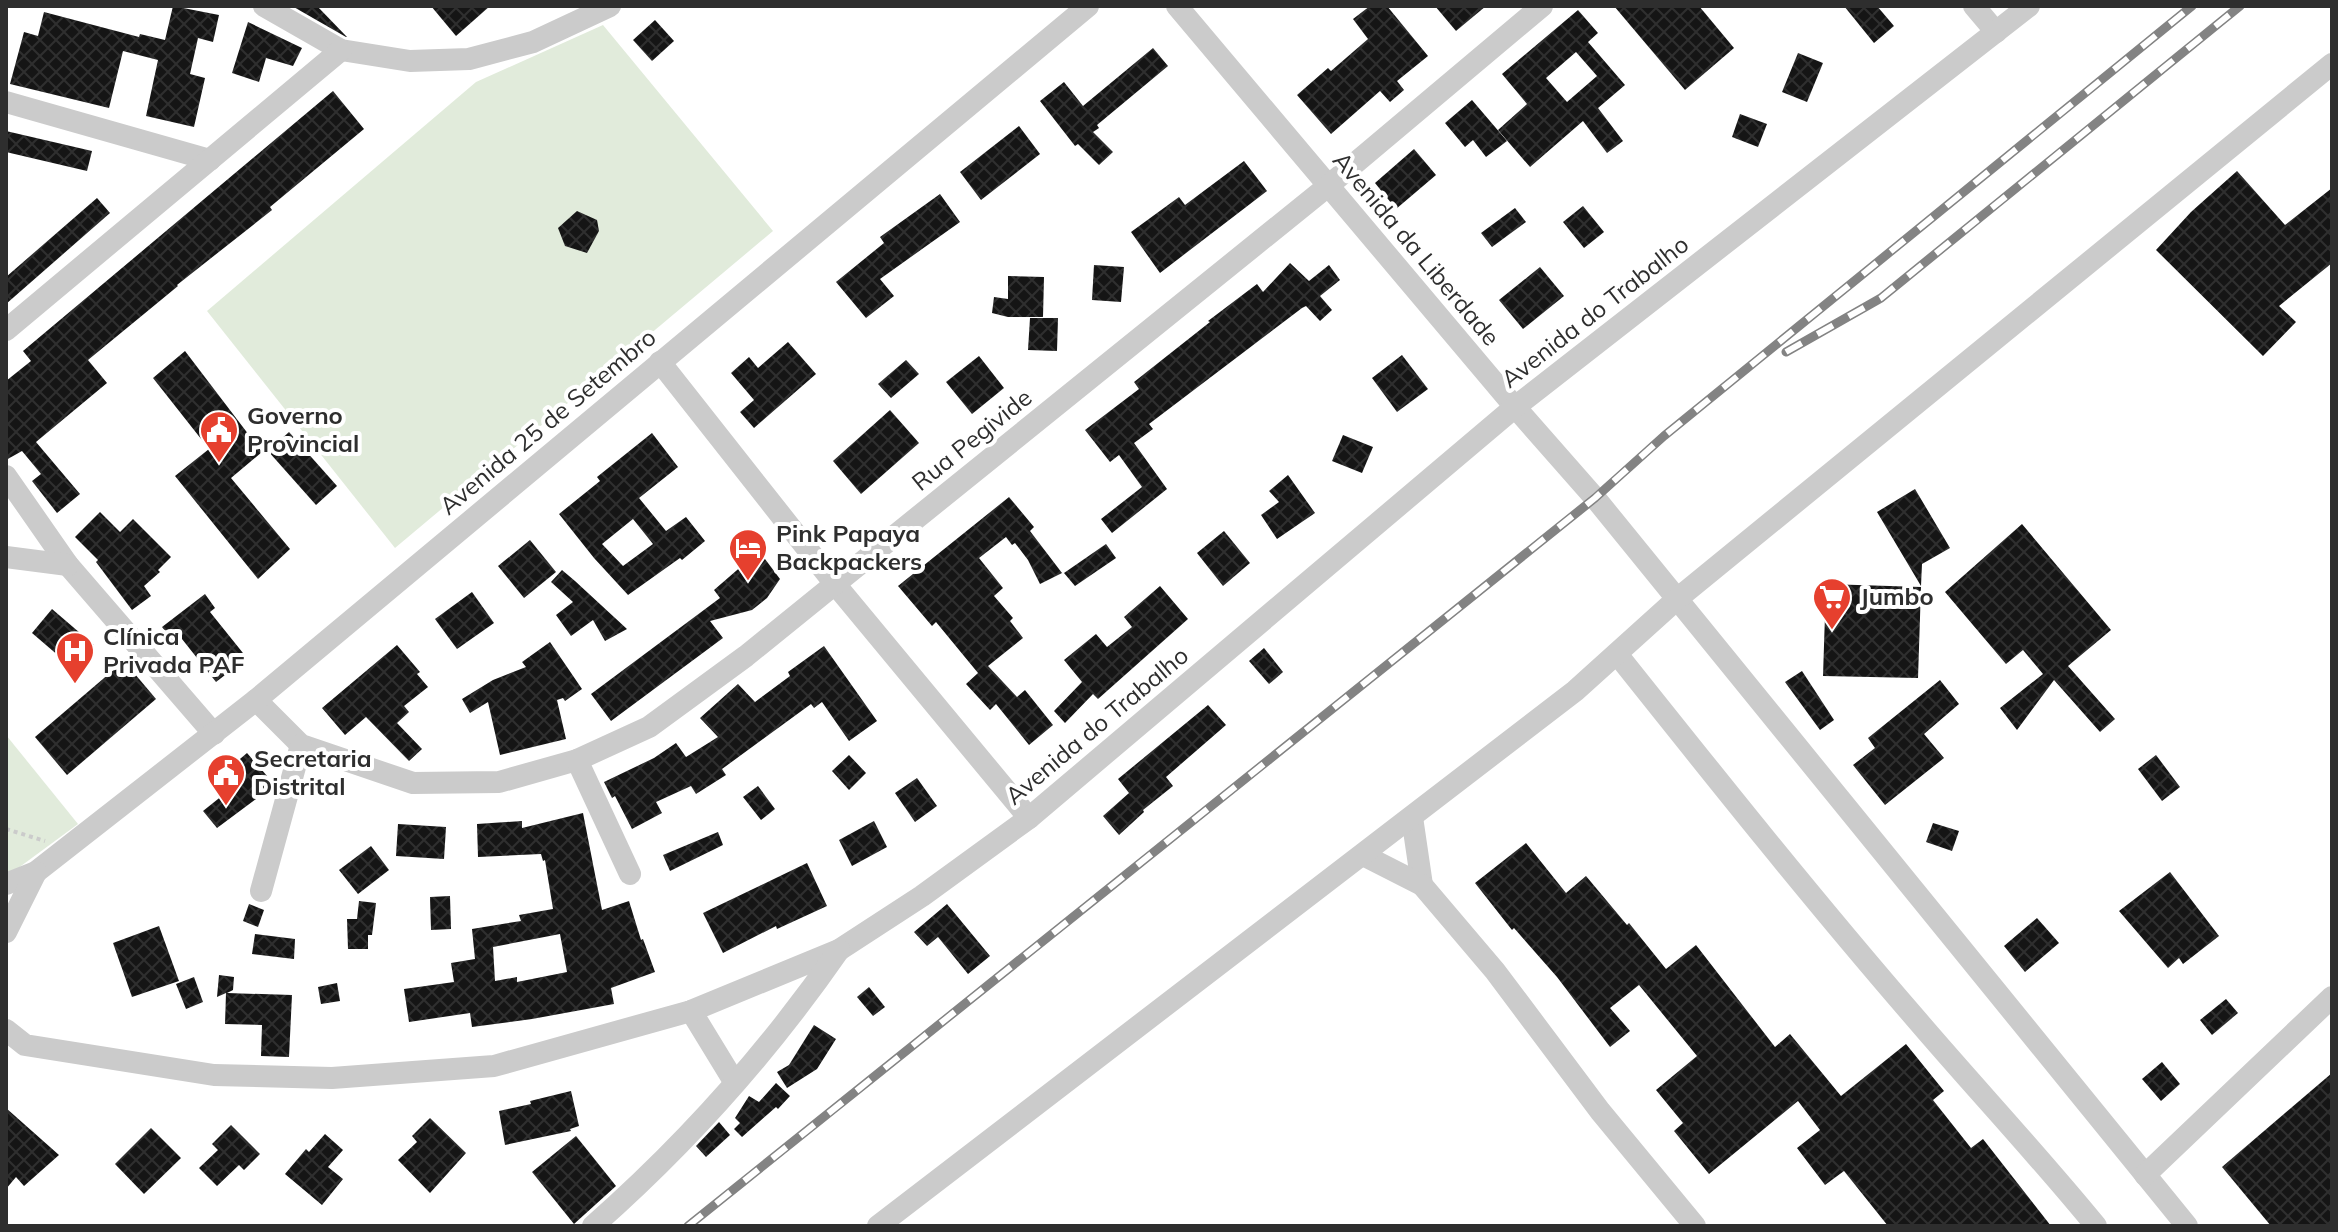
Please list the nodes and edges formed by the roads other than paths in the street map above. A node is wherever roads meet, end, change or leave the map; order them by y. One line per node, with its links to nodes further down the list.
1 (264, 6): 9 (street)
2 (610, 6): 9 (street)
3 (1088, 6): 15 (street, Avenida 25 de Setembro)
4 (1177, 6): 13 (street, Avenida da Liberdade)
5 (1542, 6): 13 (street, Rua Pegivide)
6 (1974, 6): 8 (street)
7 (2029, 6): 8 (street, Avenida do Trabalho)
8 (1996, 32): 16 (street, Avenida do Trabalho)
9 (341, 50): 12 (street)
10 (2332, 64): 21 (street)
11 (6, 102): 12 (street)
12 (210, 160): 14 (street)
13 (1328, 186): 16 (street, Avenida da Liberdade); 20 (street, Rua Pegivide)
14 (6, 330)
15 (660, 362): 20 (street); 23 (street, Avenida 25 de Setembro)
16 (1515, 407): 21 (street, Avenida da Liberdade); 28 (street, Avenida do Trabalho)
17 (6, 476): 19 (street)
18 (6, 557): 19 (street)
19 (68, 565): 24 (street)
20 (835, 584): 26 (street, Rua Pegivide); 28 (street)
21 (1677, 599): 22 (street); 42 (street, Avenida da Liberdade)
22 (1617, 654): 27 (street); 46 (street)
23 (256, 700): 24 (street, Avenida 25 de Setembro); 25 (street, Rua Pegivide)
24 (214, 734): 30 (street, Avenida 25 de Setembro)
25 (301, 745): 26 (street, Rua Pegivide); 34 (street)
26 (577, 760): 31 (street)
27 (1412, 817): 29 (street); 33 (street)
28 (1029, 818): 36 (street, Avenida do Trabalho)
29 (1363, 855): 33 (street); 44 (street)
30 (36, 872): 32 (street, Avenida 25 de Setembro); 35 (street, Avenida 25 de Setembro)
31 (630, 874)
32 (6, 884)
33 (1422, 885): 45 (street)
34 (261, 891)
35 (6, 932)
36 (839, 950): 38 (street, Avenida do Trabalho); 41 (street)
37 (2332, 997): 42 (street)
38 (691, 1011): 40 (street, Avenida do Trabalho); 41 (street)
39 (6, 1030): 40 (street, Avenida do Trabalho)
40 (16, 1048)
41 (735, 1083): 43 (street)
42 (2145, 1175): 47 (street, Avenida da Liberdade)
43 (593, 1226)
44 (878, 1226)
45 (1695, 1226)
46 (2096, 1226)
47 (2187, 1226)

